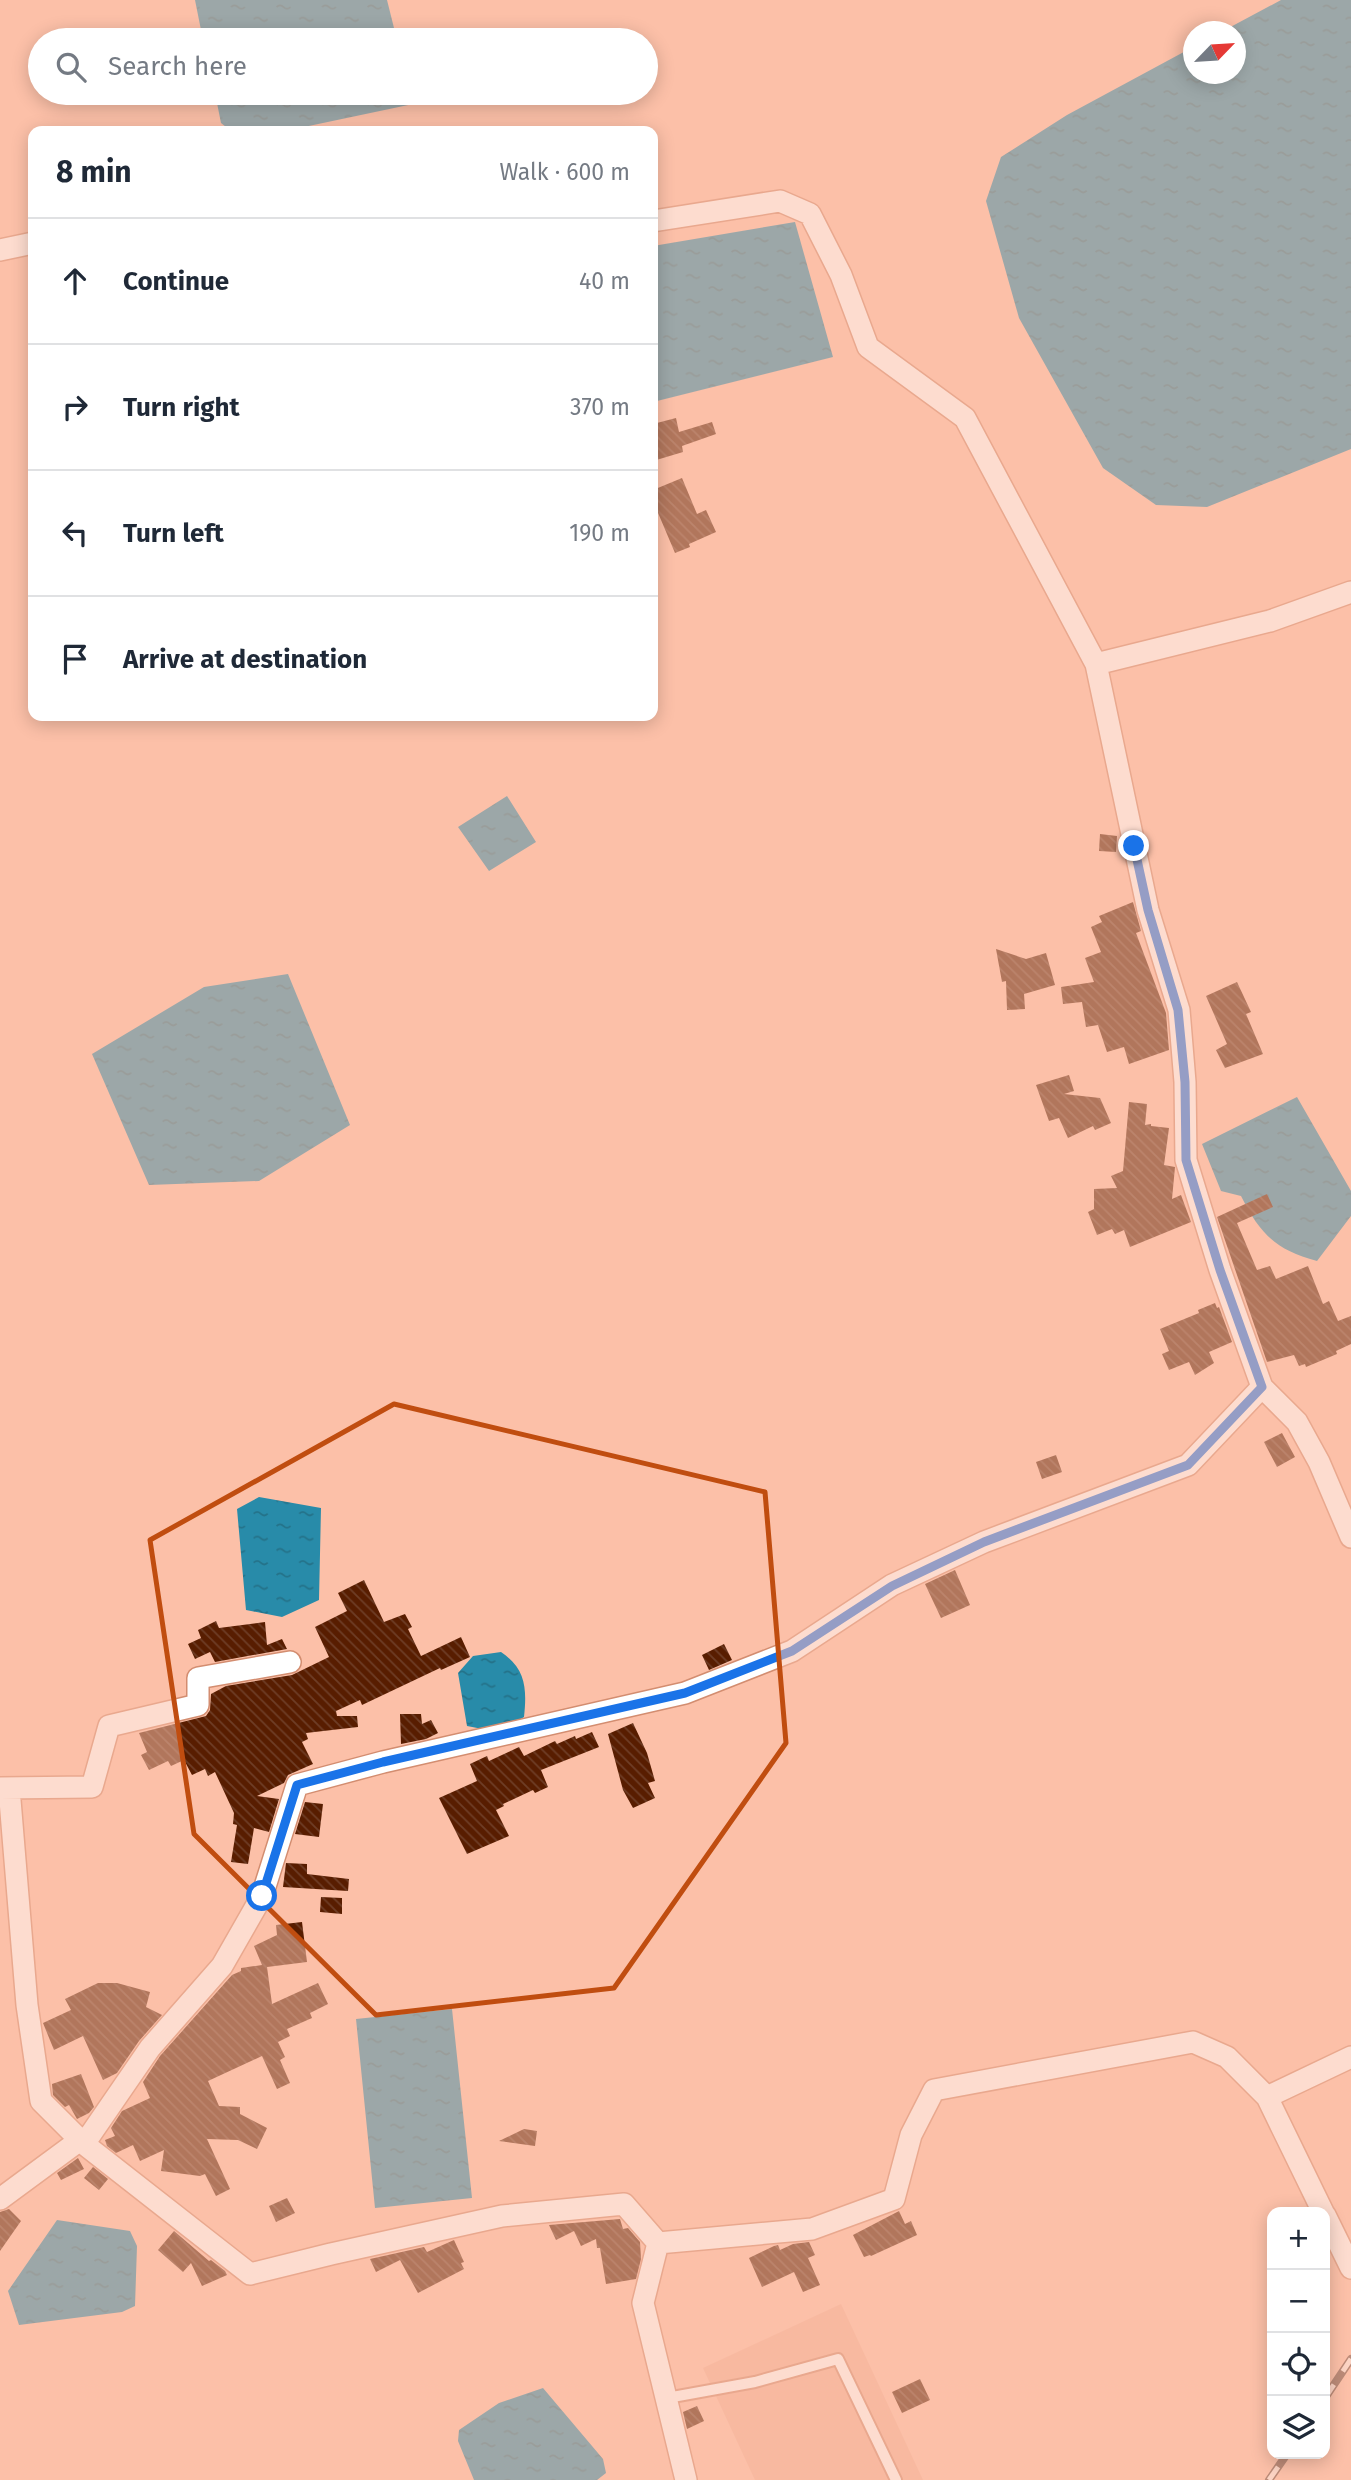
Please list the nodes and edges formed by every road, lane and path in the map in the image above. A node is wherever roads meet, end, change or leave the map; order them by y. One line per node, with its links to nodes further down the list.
1 (658, 220): 5 (street)
2 (28, 244): 3 (street)
3 (0, 250)
4 (1351, 592): 5 (street)
5 (1096, 664): 6 (street)
6 (1262, 1387): 7 (street); 12 (street)
7 (1351, 1537)
8 (290, 1662): 9 (street)
9 (0, 1788): 12 (street)
10 (1351, 2057): 11 (street)
11 (1267, 2097): 14 (street); 16 (street)
12 (82, 2142): 13 (street); 16 (street)
13 (0, 2199)
14 (1321, 2207)
15 (1330, 2226): 17 (street)
16 (658, 2243): 18 (street)
17 (1351, 2268)
18 (667, 2398): 19 (street); 20 (lane)
19 (686, 2480)
20 (896, 2480)

